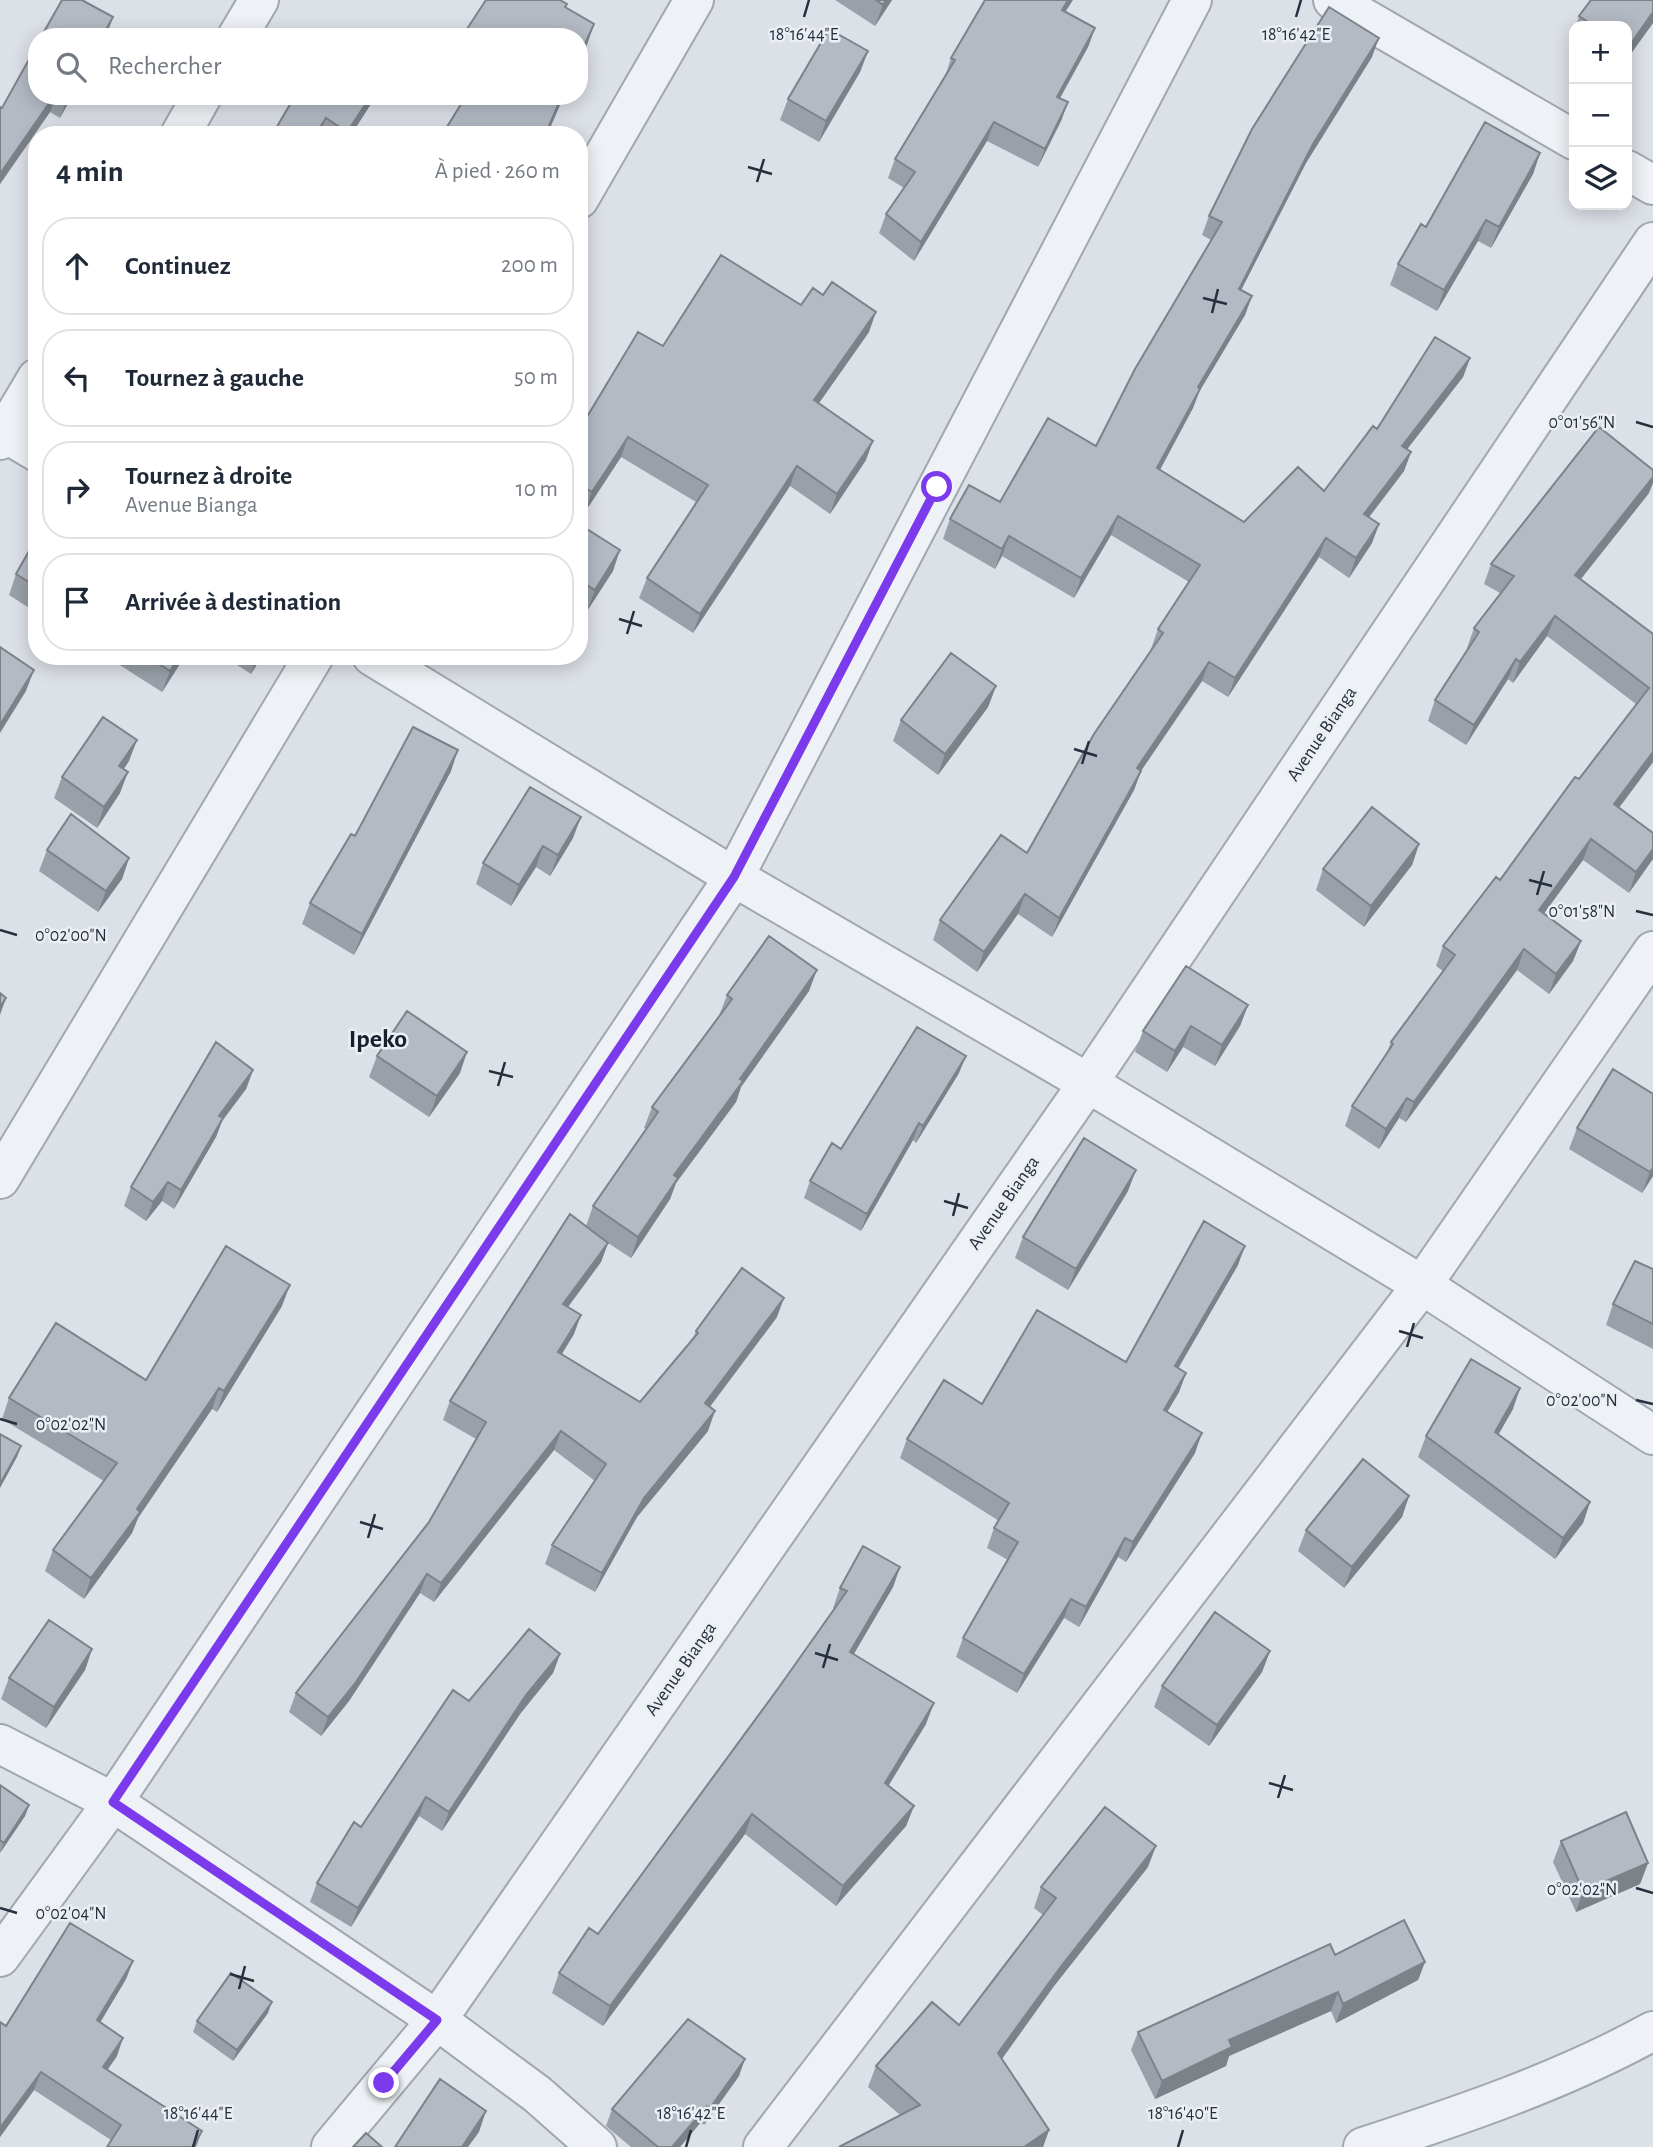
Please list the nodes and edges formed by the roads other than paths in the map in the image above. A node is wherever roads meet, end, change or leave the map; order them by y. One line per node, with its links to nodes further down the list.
1 (259, 0): 5 (street)
2 (694, 0): 10 (street)
3 (1192, 0): 18 (street)
4 (1333, 0): 8 (street)
5 (242, 28)
6 (197, 105): 7 (street)
7 (185, 126)
8 (1569, 136)
9 (1632, 173): 11 (street)
10 (588, 183)
11 (1653, 185)
12 (1653, 242): 20 (street, Avenue Bianga)
13 (28, 392): 14 (street)
14 (2, 434): 15 (street)
15 (28, 447)
16 (309, 665): 21 (street)
17 (387, 665): 18 (street)
18 (734, 877): 20 (street); 25 (street)
19 (1653, 951): 22 (street)
20 (1088, 1083): 22 (street); 27 (street, Avenue Bianga)
21 (0, 1178)
22 (1422, 1285): 23 (street); 31 (street)
23 (1653, 1435)
24 (0, 1744): 25 (street)
25 (113, 1802): 26 (street); 27 (street)
26 (0, 1956)
27 (437, 2020): 29 (street, Avenue Bianga); 30 (street)
28 (1653, 2031): 32 (street)
29 (331, 2147)
30 (597, 2147)
31 (764, 2147)
32 (1363, 2147)

